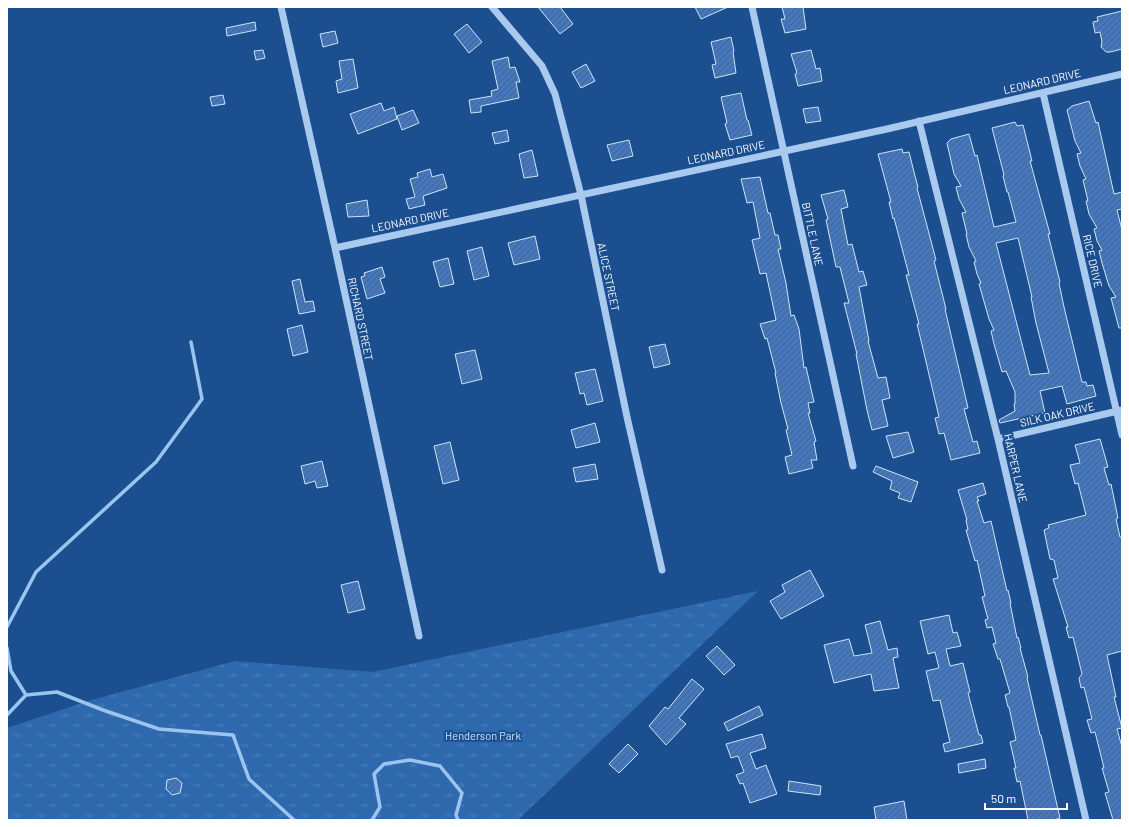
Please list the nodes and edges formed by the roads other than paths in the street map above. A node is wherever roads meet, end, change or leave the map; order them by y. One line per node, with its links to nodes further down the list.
1 (281, 7): 9 (street, RICHARD STREET)
2 (492, 7): 8 (street, ALICE STREET)
3 (752, 7): 7 (street, BITTLE LANE)
4 (1122, 74): 5 (street, LEONARD DRIVE)
5 (1042, 92): 6 (street, LEONARD DRIVE); 10 (street, RICE DRIVE)
6 (919, 121): 7 (street, LEONARD DRIVE); 12 (street, HARPER LANE)
7 (783, 151): 8 (street, LEONARD DRIVE); 13 (street, BITTLE LANE)
8 (581, 195): 9 (street, LEONARD DRIVE); 14 (street, ALICE STREET)
9 (334, 248): 15 (street, RICHARD STREET)
10 (1119, 411): 11 (street, RICE DRIVE); 12 (street, SILK OAK DRIVE)
11 (1122, 435)
12 (998, 439): 16 (street, HARPER LANE)
13 (853, 466)
14 (662, 570)
15 (419, 636)
16 (1086, 820)

